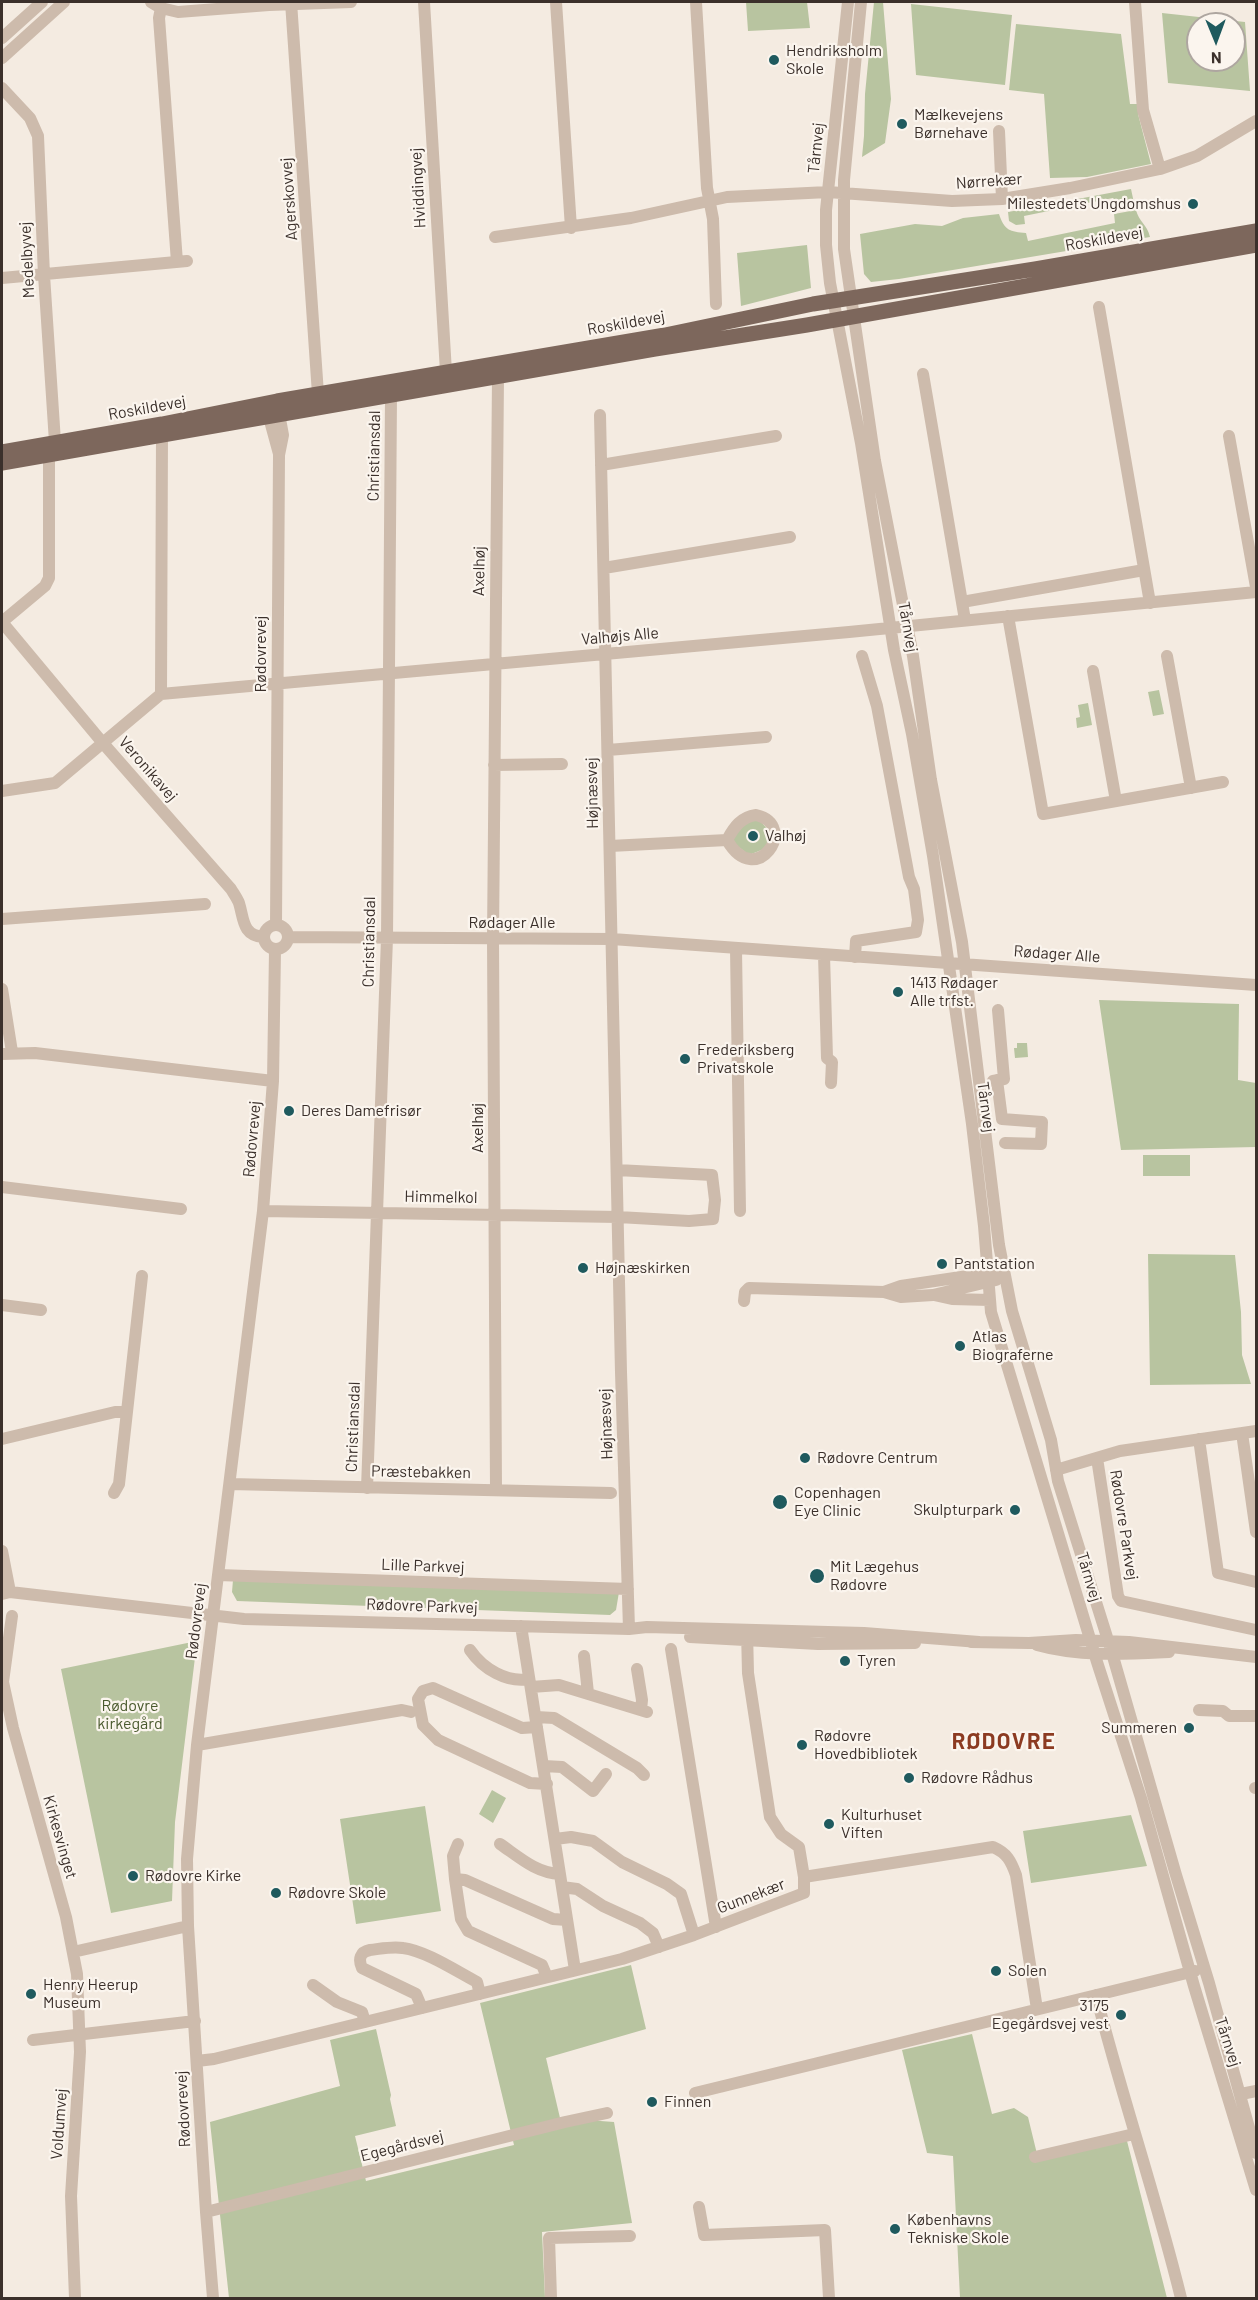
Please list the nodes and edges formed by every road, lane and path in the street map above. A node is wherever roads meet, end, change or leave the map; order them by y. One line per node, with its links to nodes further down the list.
1 (42, 2): 12 (street)
2 (64, 2): 13 (street)
3 (351, 2): 10 (street)
4 (424, 2): 34 (street, Hviddingvej)
5 (556, 2): 22 (street)
6 (696, 2): 21 (street)
7 (848, 2): 18 (street, Tårnvej)
8 (861, 2): 19 (street, Tårnvej)
9 (1135, 2): 17 (street)
10 (291, 3): 11 (street); 37 (street, Agerskovvej)
11 (156, 5): 26 (street)
12 (2, 38)
13 (2, 58)
14 (2, 88): 26 (street, Medelbyvej)
15 (1257, 121): 17 (street, Nørrekær)
16 (999, 131): 20 (street)
17 (1160, 169): 20 (street, Nørrekær)
18 (828, 192): 19 (street, Nørrekær); 21 (street, Nørrekær); 29 (street, Tårnvej)
19 (843, 193): 20 (street, Nørrekær); 28 (street, Tårnvej)
20 (1002, 199)
21 (710, 200): 22 (street, Nørrekær); 30 (street)
22 (572, 228): 24 (street, Nørrekær)
23 (1257, 231): 28 (main road, Roskildevej)
24 (495, 237)
25 (1257, 245): 32 (main road, Roskildevej)
26 (44, 275): 27 (street); 44 (street, Medelbyvej)
27 (2, 278)
28 (851, 298): 29 (main road, Roskildevej); 32 (street, Tårnvej)
29 (833, 301): 33 (street, Tårnvej); 34 (main road, Roskildevej)
30 (716, 304)
31 (1099, 307): 50 (street)
32 (854, 317): 33 (main road, Roskildevej); 58 (street, Tårnvej)
33 (836, 320): 36 (main road, Roskildevej); 59 (street, Tårnvej)
34 (446, 372): 37 (main road, Roskildevej)
35 (923, 374): 53 (street)
36 (498, 377): 38 (main road, Roskildevej); 63 (street, Axelhøj)
37 (318, 394): 39 (main road, Roskildevej)
38 (391, 396): 39 (main road, Roskildevej); 65 (street, Christiansdal)
39 (273, 409): 41 (main road, Roskildevej); 44 (main road, Roskildevej); 66 (street, Rødovrevej)
40 (600, 415): 47 (street, Højnæsvej)
41 (162, 435): 44 (main road, Roskildevej); 67 (street)
42 (776, 436): 47 (street)
43 (1229, 436): 51 (street)
44 (52, 448): 45 (main road, Roskildevej); 46 (main road, Roskildevej); 57 (street, Medelbyvej)
45 (2, 452)
46 (2, 463)
47 (601, 465): 49 (street, Højnæsvej)
48 (790, 537): 49 (street)
49 (604, 568): 60 (street, Højnæsvej)
50 (1144, 570): 53 (street); 54 (street)
51 (1257, 587)
52 (1257, 592): 54 (street, Valhøjs Alle)
53 (962, 602): 56 (street)
54 (1149, 603): 55 (street, Valhøjs Alle)
55 (1008, 616): 56 (street, Valhøjs Alle); 76 (street)
56 (966, 620): 58 (street, Valhøjs Alle)
57 (2, 622): 69 (street, Veronikavej)
58 (908, 626): 59 (street, Valhøjs Alle); 92 (street, Tårnvej)
59 (891, 628): 60 (street, Valhøjs Alle); 91 (street, Tårnvej)
60 (606, 654): 63 (street, Valhøjs Alle); 70 (street, Højnæsvej)
61 (862, 656): 90 (street)
62 (1167, 656): 74 (street)
63 (495, 664): 65 (street, Valhøjs Alle); 72 (street, Axelhøj)
64 (1093, 671): 76 (street)
65 (388, 673): 66 (street, Valhøjs Alle); 84 (street, Christiansdal)
66 (277, 684): 67 (street, Valhøjs Alle); 81 (street, Rødovrevej)
67 (161, 694): 69 (street)
68 (766, 737): 70 (street)
69 (102, 742): 75 (street); 83 (street, Veronikavej)
70 (608, 750): 78 (street, Højnæsvej)
71 (562, 764): 72 (street)
72 (494, 765): 85 (street, Axelhøj)
73 (1223, 782): 74 (street)
74 (1191, 788): 76 (street)
75 (2, 792)
76 (1116, 801)
77 (727, 840): 78 (street)
78 (610, 846): 86 (street, Højnæsvej)
79 (205, 904): 80 (street)
80 (2, 919)
81 (276, 925): 82 (street); 83 (street)
82 (288, 937): 84 (street, Rødager Alle); 87 (street)
83 (263, 938): 87 (street)
84 (387, 938): 85 (street, Rødager Alle); 105 (street, Christiansdal)
85 (493, 939): 86 (street, Rødager Alle); 106 (street, Axelhøj)
86 (612, 939): 88 (street, Rødager Alle); 100 (street, Højnæsvej)
87 (275, 950): 97 (street, Rødovrevej)
88 (736, 950): 89 (street, Rødager Alle); 104 (street)
89 (824, 955): 90 (street, Rødager Alle); 98 (street)
90 (855, 957): 91 (street, Rødager Alle)
91 (948, 963): 92 (street, Rødager Alle); 110 (street, Tårnvej)
92 (965, 964): 93 (street, Rødager Alle); 109 (street, Tårnvej)
93 (1257, 985)
94 (2, 989): 96 (street)
95 (998, 1010): 99 (street, Tårnvej)
96 (7, 1053): 97 (street)
97 (273, 1081): 103 (street, Rødovrevej)
98 (831, 1083)
99 (1005, 1143)
100 (617, 1170): 107 (street, Højnæsvej); 107 (street)
101 (2, 1187): 102 (street)
102 (181, 1209)
103 (262, 1211): 105 (street, Himmelkol); 124 (street, Rødovrevej)
104 (740, 1211)
105 (377, 1213): 106 (street, Himmelkol); 125 (street, Christiansdal)
106 (495, 1215): 107 (street, Himmelkol); 126 (street, Axelhøj)
107 (618, 1217): 133 (street, Højnæsvej)
108 (142, 1276): 117 (street)
109 (1005, 1276): 110 (street); 123 (street, Tårnvej)
110 (989, 1278): 111 (street); 112 (street); 113 (street, Tårnvej)
111 (884, 1292): 112 (street); 114 (street)
112 (933, 1295): 113 (street)
113 (990, 1300): 141 (street, Tårnvej)
114 (744, 1301)
115 (2, 1305): 116 (street)
116 (41, 1310)
117 (127, 1412): 120 (street); 127 (street)
118 (1257, 1431): 119 (street, Rødovre Parkvej)
119 (1242, 1433): 121 (street, Rødovre Parkvej); 129 (street)
120 (2, 1439)
121 (1198, 1439): 122 (street, Rødovre Parkvej); 132 (street)
122 (1097, 1458): 123 (street, Rødovre Parkvej); 139 (street, Rødovre Parkvej)
123 (1056, 1470): 142 (street, Tårnvej)
124 (230, 1484): 125 (street, Præstebakken); 131 (street, Rødovrevej)
125 (367, 1488): 126 (street, Præstebakken)
126 (496, 1489): 128 (street, Præstebakken)
127 (114, 1493)
128 (611, 1493)
129 (1257, 1532)
130 (2, 1551): 134 (street)
131 (218, 1575): 133 (street, Lille Parkvej); 136 (street, Rødovrevej)
132 (1257, 1582)
133 (628, 1589): 138 (street, Højnæsvej)
134 (6, 1593): 136 (street, Rødovre Parkvej)
135 (12, 1616): 171 (street, Kirkesvinget)
136 (213, 1617): 137 (street, Rødovre Parkvej); 154 (street, Rødovrevej)
137 (521, 1626): 138 (street, Rødovre Parkvej); 148 (street)
138 (629, 1629): 140 (street, Rødovre Parkvej)
139 (1257, 1630)
140 (746, 1635): 141 (street, Rødovre Parkvej); 163 (street)
141 (1093, 1646): 142 (street, Rødovre Parkvej); 174 (street, Tårnvej)
142 (1111, 1647): 146 (street, Rødovre Parkvej); 172 (street, Tårnvej)
143 (671, 1649): 168 (street)
144 (470, 1650): 148 (street)
145 (584, 1656): 149 (street)
146 (1257, 1657)
147 (637, 1669): 149 (street)
148 (530, 1683): 149 (street); 153 (street)
149 (588, 1693)
150 (1199, 1710): 152 (street)
151 (411, 1712): 154 (street)
152 (1257, 1716)
153 (536, 1722): 155 (street); 157 (street); 158 (street)
154 (197, 1745): 167 (street, Rødovrevej)
155 (544, 1766): 156 (street); 158 (street)
156 (606, 1774)
157 (644, 1775)
158 (547, 1785): 159 (street)
159 (555, 1839): 162 (street); 169 (street)
160 (500, 1844): 162 (street)
161 (458, 1845): 164 (street)
162 (560, 1874): 165 (street)
163 (804, 1877): 168 (street, Gunnekær); 180 (street, Gunnekær)
164 (455, 1879): 166 (street); 175 (street)
165 (562, 1887): 166 (street); 170 (street)
166 (567, 1920): 173 (street)
167 (188, 1926): 171 (street); 181 (street, Rødovrevej)
168 (716, 1927): 169 (street, Gunnekær)
169 (694, 1935): 170 (street, Gunnekær)
170 (659, 1947): 173 (street, Gunnekær)
171 (73, 1952): 183 (street, Voldumvej)
172 (1205, 1969): 174 (street); 188 (street, Tårnvej)
173 (575, 1970): 175 (street, Gunnekær)
174 (1190, 1972): 178 (street); 193 (street, Tårnvej)
175 (547, 1977): 177 (street, Gunnekær)
176 (313, 1985): 182 (street)
177 (480, 1994): 179 (street, Gunnekær); 179 (street)
178 (1096, 1995): 180 (street); 190 (street)
179 (422, 2008): 182 (street, Gunnekær)
180 (1037, 2009): 187 (street)
181 (195, 2021): 183 (street); 185 (street, Rødovrevej)
182 (365, 2022): 185 (street, Gunnekær)
183 (80, 2034): 184 (street); 197 (street, Voldumvej)
184 (33, 2040)
185 (197, 2061): 195 (street, Rødovrevej)
186 (1257, 2091): 188 (street)
187 (695, 2093)
188 (1241, 2094): 191 (street, Tårnvej)
189 (607, 2113): 195 (street, Egegårdsvej)
190 (1134, 2134): 192 (street); 201 (street)
191 (1257, 2153)
192 (1035, 2157)
193 (1257, 2190)
194 (699, 2207): 200 (street)
195 (206, 2212): 198 (street, Rødovrevej)
196 (630, 2236): 199 (street)
197 (75, 2298)
198 (213, 2298)
199 (551, 2298)
200 (829, 2298)
201 (1181, 2298)

